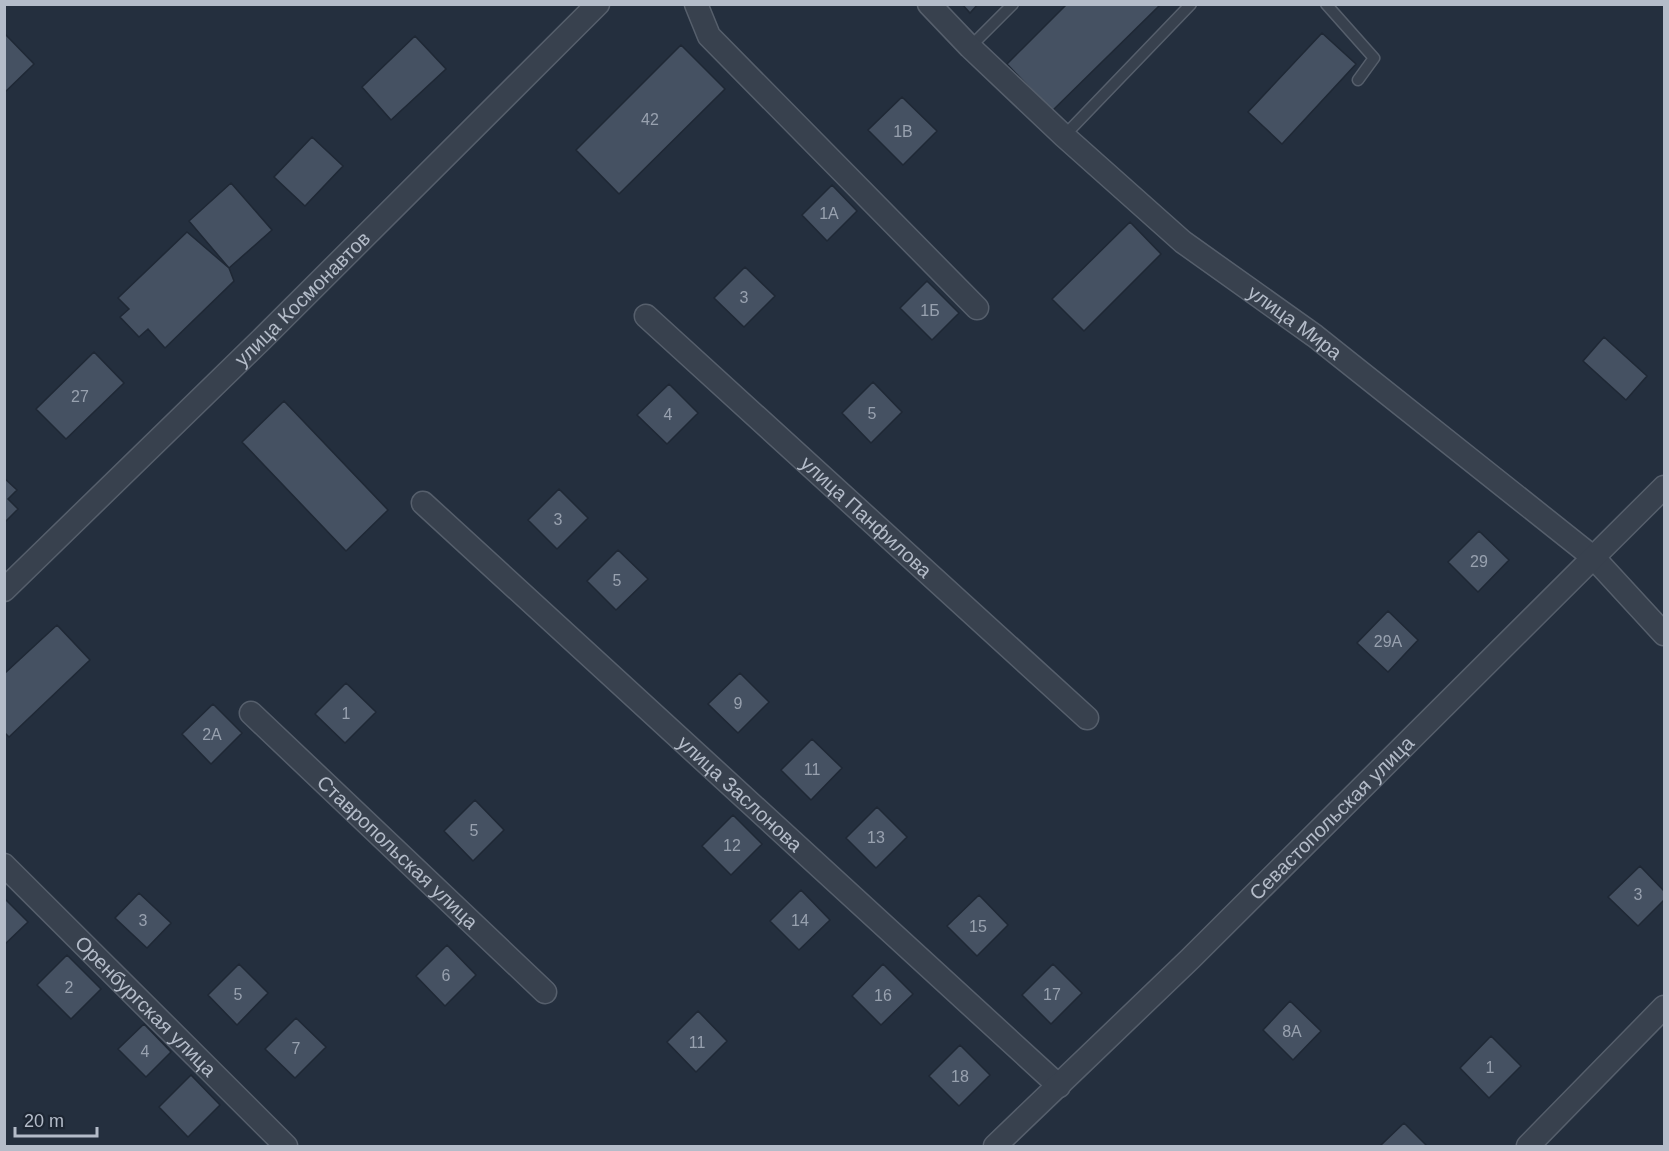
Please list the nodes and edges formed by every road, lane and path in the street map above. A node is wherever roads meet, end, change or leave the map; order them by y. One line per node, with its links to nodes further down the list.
1 (598, 4): 15 (street, улица Космонавтов)
2 (696, 4): 10 (street)
3 (929, 4): 7 (street, улица Мира)
4 (1013, 4): 7 (lane)
5 (1191, 4): 9 (lane)
6 (1326, 4): 8 (lane)
7 (970, 47): 9 (street, улица Мира)
8 (1358, 80)
9 (1064, 136): 14 (street, улица Мира)
10 (977, 308)
11 (646, 316): 18 (street, улица Панфилова)
12 (1665, 487): 14 (street, Севастопольская улица)
13 (423, 503): 22 (street, улица Заслонова)
14 (1594, 558): 16 (street, улица Мира); 22 (street, Севастопольская улица)
15 (4, 590)
16 (1665, 634)
17 (251, 713): 20 (street, Ставропольская улица)
18 (1087, 718)
19 (4, 865): 23 (street, Оренбургская улица)
20 (545, 992)
21 (1665, 1007): 25 (street)
22 (1059, 1086): 24 (street, Севастопольская улица)
23 (286, 1146)
24 (996, 1146)
25 (1528, 1146)

